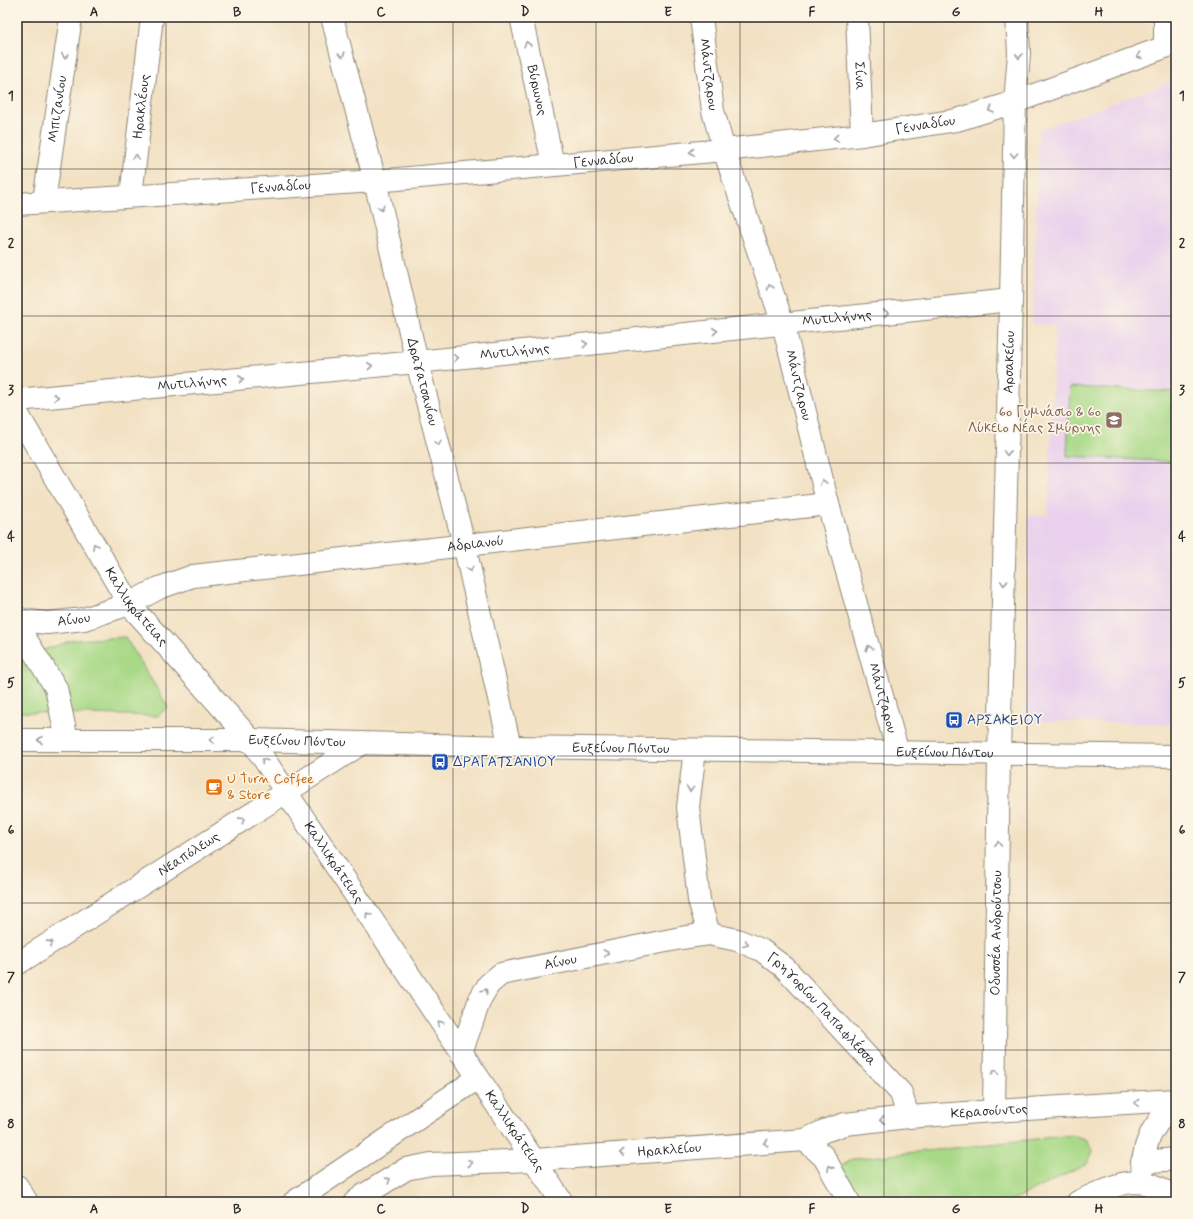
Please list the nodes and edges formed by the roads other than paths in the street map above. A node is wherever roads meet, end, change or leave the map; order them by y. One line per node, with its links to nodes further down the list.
1 (70, 17): 17 (street, Μπιζανίου, one-way to 17)
2 (152, 17): 16 (street, Ηρακλέους, one-way to 2)
3 (332, 17): 15 (street, Δραγατσανίου, one-way to 15)
4 (521, 17): 14 (street, Βύρωνος, one-way to 4)
5 (696, 17): 6 (street)
6 (701, 17): 13 (street, Μάντζαρου)
7 (857, 17): 12 (street, Σίνα)
8 (1017, 17): 11 (street, Αρσακείου, one-way to 11)
9 (1165, 17): 10 (street)
10 (1170, 45): 11 (street, Γενναδίου, one-way to 11)
11 (1014, 102): 12 (street, Γενναδίου, one-way to 12); 19 (street, Αρσακείου, one-way to 19)
12 (862, 135): 13 (street, Γενναδίου, one-way to 13)
13 (724, 150): 14 (street, Γενναδίου, one-way to 14); 20 (street, Μάντζαρου, one-way to 13)
14 (553, 164): 15 (street, Γενναδίου)
15 (375, 181): 16 (street, Γενναδίου); 21 (street, Δραγατσανίου, one-way to 21)
16 (131, 196): 17 (street, Γενναδίου)
17 (44, 201): 18 (street, Γενναδίου)
18 (17, 204)
19 (1011, 300): 20 (street, Μυτιλήνης, one-way to 19); 36 (street, Αρσακείου, one-way to 36)
20 (783, 324): 21 (street, Μυτιλήνης, one-way to 20); 24 (street, Μάντζαρου, one-way to 20)
21 (417, 362): 22 (street, Μυτιλήνης, one-way to 21); 25 (street, Δραγατσανίου, one-way to 25)
22 (17, 400)
23 (17, 413): 26 (street, Καλλικράτειας, one-way to 23)
24 (828, 504): 25 (street, Αδριανού); 35 (street, Μάντζαρου, one-way to 24)
25 (464, 544): 26 (street, Αδριανού); 33 (street, Δραγατσανίου, one-way to 33)
26 (129, 604): 27 (street, Αίνου); 31 (street, Καλλικράτειας)
27 (17, 617)
28 (17, 625): 30 (street)
29 (17, 740): 30 (street, Ευξείνου Πόντου, one-way to 29)
30 (67, 740): 31 (street, Ευξείνου Πόντου, one-way to 30)
31 (251, 740): 32 (street, Ευξείνου Πόντου); 38 (street, Καλλικράτειας, one-way to 31)
32 (361, 744): 33 (street, Ευξείνου Πόντου); 38 (street, Νεαπόλεως)
33 (510, 747): 34 (street, Ευξείνου Πόντου)
34 (695, 750): 35 (street, Ευξείνου Πόντου); 39 (street, one-way to 39)
35 (898, 753): 36 (street, Ευξείνου Πόντου)
36 (999, 755): 37 (street, Ευξείνου Πόντου); 44 (street, Οδυσσέα Ανδρούτσου, one-way to 36)
37 (1176, 756)
38 (285, 792): 40 (street, Νεαπόλεως, one-way to 38); 41 (street, Καλλικράτειας, one-way to 38)
39 (709, 934): 41 (street, Αίνου, one-way to 39); 45 (street, Γρηγορίου Παπαφλέσσα, one-way to 45)
40 (17, 964)
41 (461, 1053): 42 (street, Καλλικράτειας)
42 (478, 1078): 48 (street, Καλλικράτειας); 52 (street)
43 (1176, 1101): 44 (street, Κερασούντος, one-way to 44); 49 (street)
44 (994, 1111): 45 (street, Κερασούντος)
45 (908, 1117): 46 (street, Κερασούντος, one-way to 46)
46 (805, 1140): 48 (street, Ηρακλείου, one-way to 48); 55 (street, one-way to 46)
47 (1176, 1158): 49 (street)
48 (534, 1160): 53 (street, Ηρακλείου, one-way to 48); 54 (street, Καλλικράτειας)
49 (1142, 1172): 56 (street); 57 (street)
50 (17, 1186): 51 (street)
51 (27, 1202)
52 (294, 1202)
53 (356, 1202)
54 (562, 1202)
55 (850, 1202)
56 (1078, 1202)
57 (1176, 1202)

